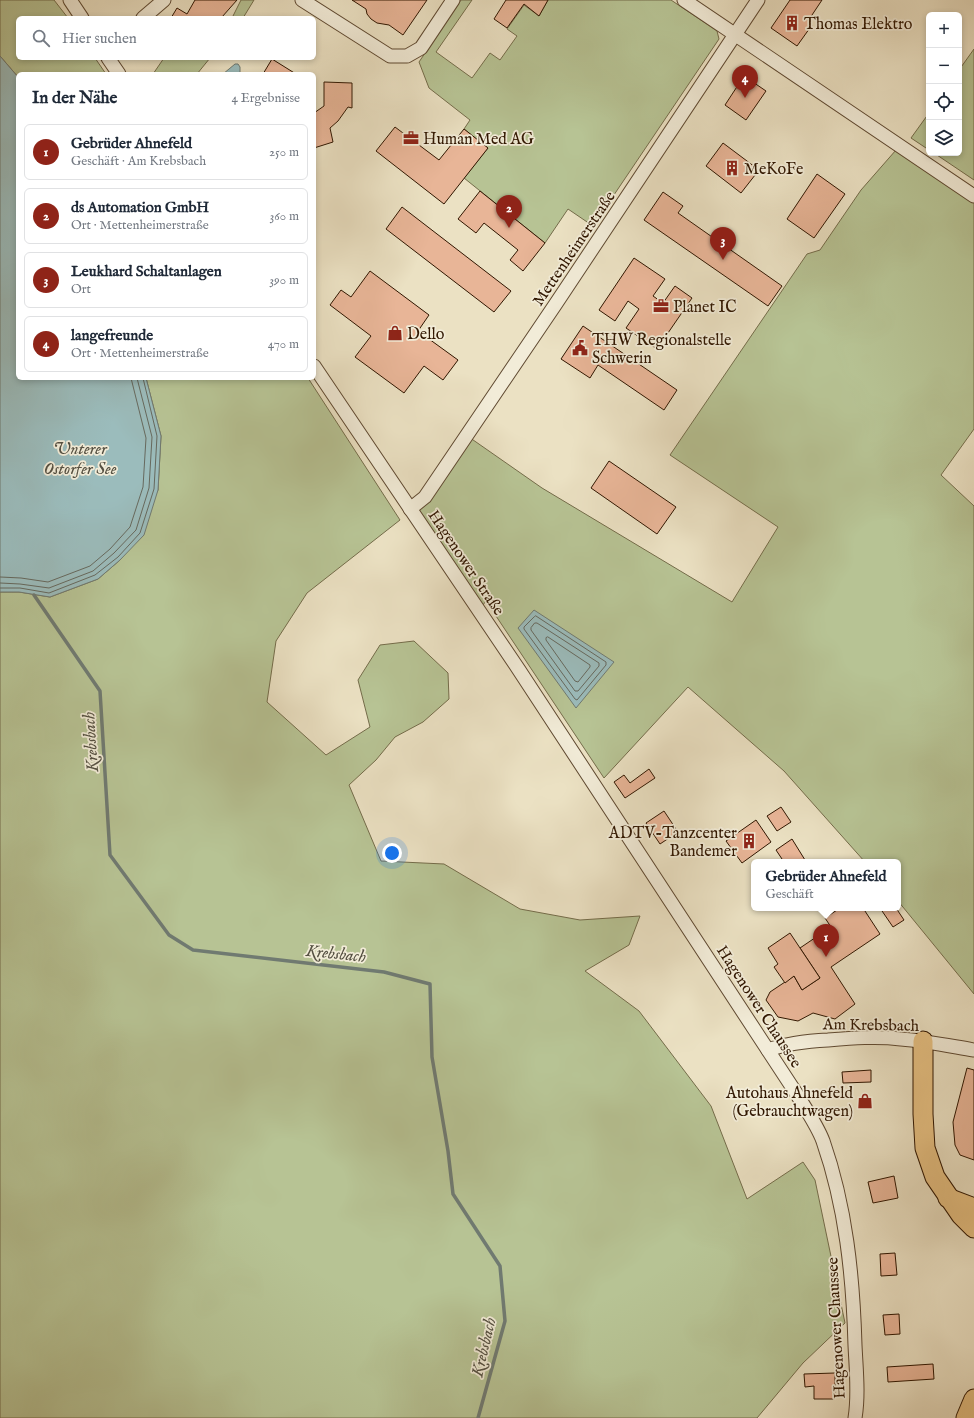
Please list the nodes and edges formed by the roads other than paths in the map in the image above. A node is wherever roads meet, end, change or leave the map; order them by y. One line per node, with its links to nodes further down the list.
1 (70, 0): 7 (street)
2 (164, 0): 8 (street)
3 (302, 0): 4 (street)
4 (453, 0)
5 (684, 0): 9 (street)
6 (758, 0): 9 (street, Mettenheimerstraße)
7 (81, 16)
8 (144, 16)
9 (734, 34): 12 (street); 14 (street, Mettenheimerstraße)
10 (109, 60): 11 (street)
11 (118, 72)
12 (974, 196)
13 (316, 369): 14 (street, Hagenower Straße)
14 (410, 509): 15 (street, Hagenower Straße)
15 (591, 778): 17 (street, Hagenower Chaussee)
16 (923, 1041): 17 (street, Am Krebsbach); 18 (street, Am Krebsbach); 19 (highway)
17 (768, 1050): 23 (street, Hagenower Chaussee)
18 (974, 1050)
19 (948, 1198): 20 (highway); 21 (highway)
20 (974, 1208)
21 (974, 1228)
22 (974, 1399): 24 (highway)
23 (856, 1418)
24 (966, 1418)

